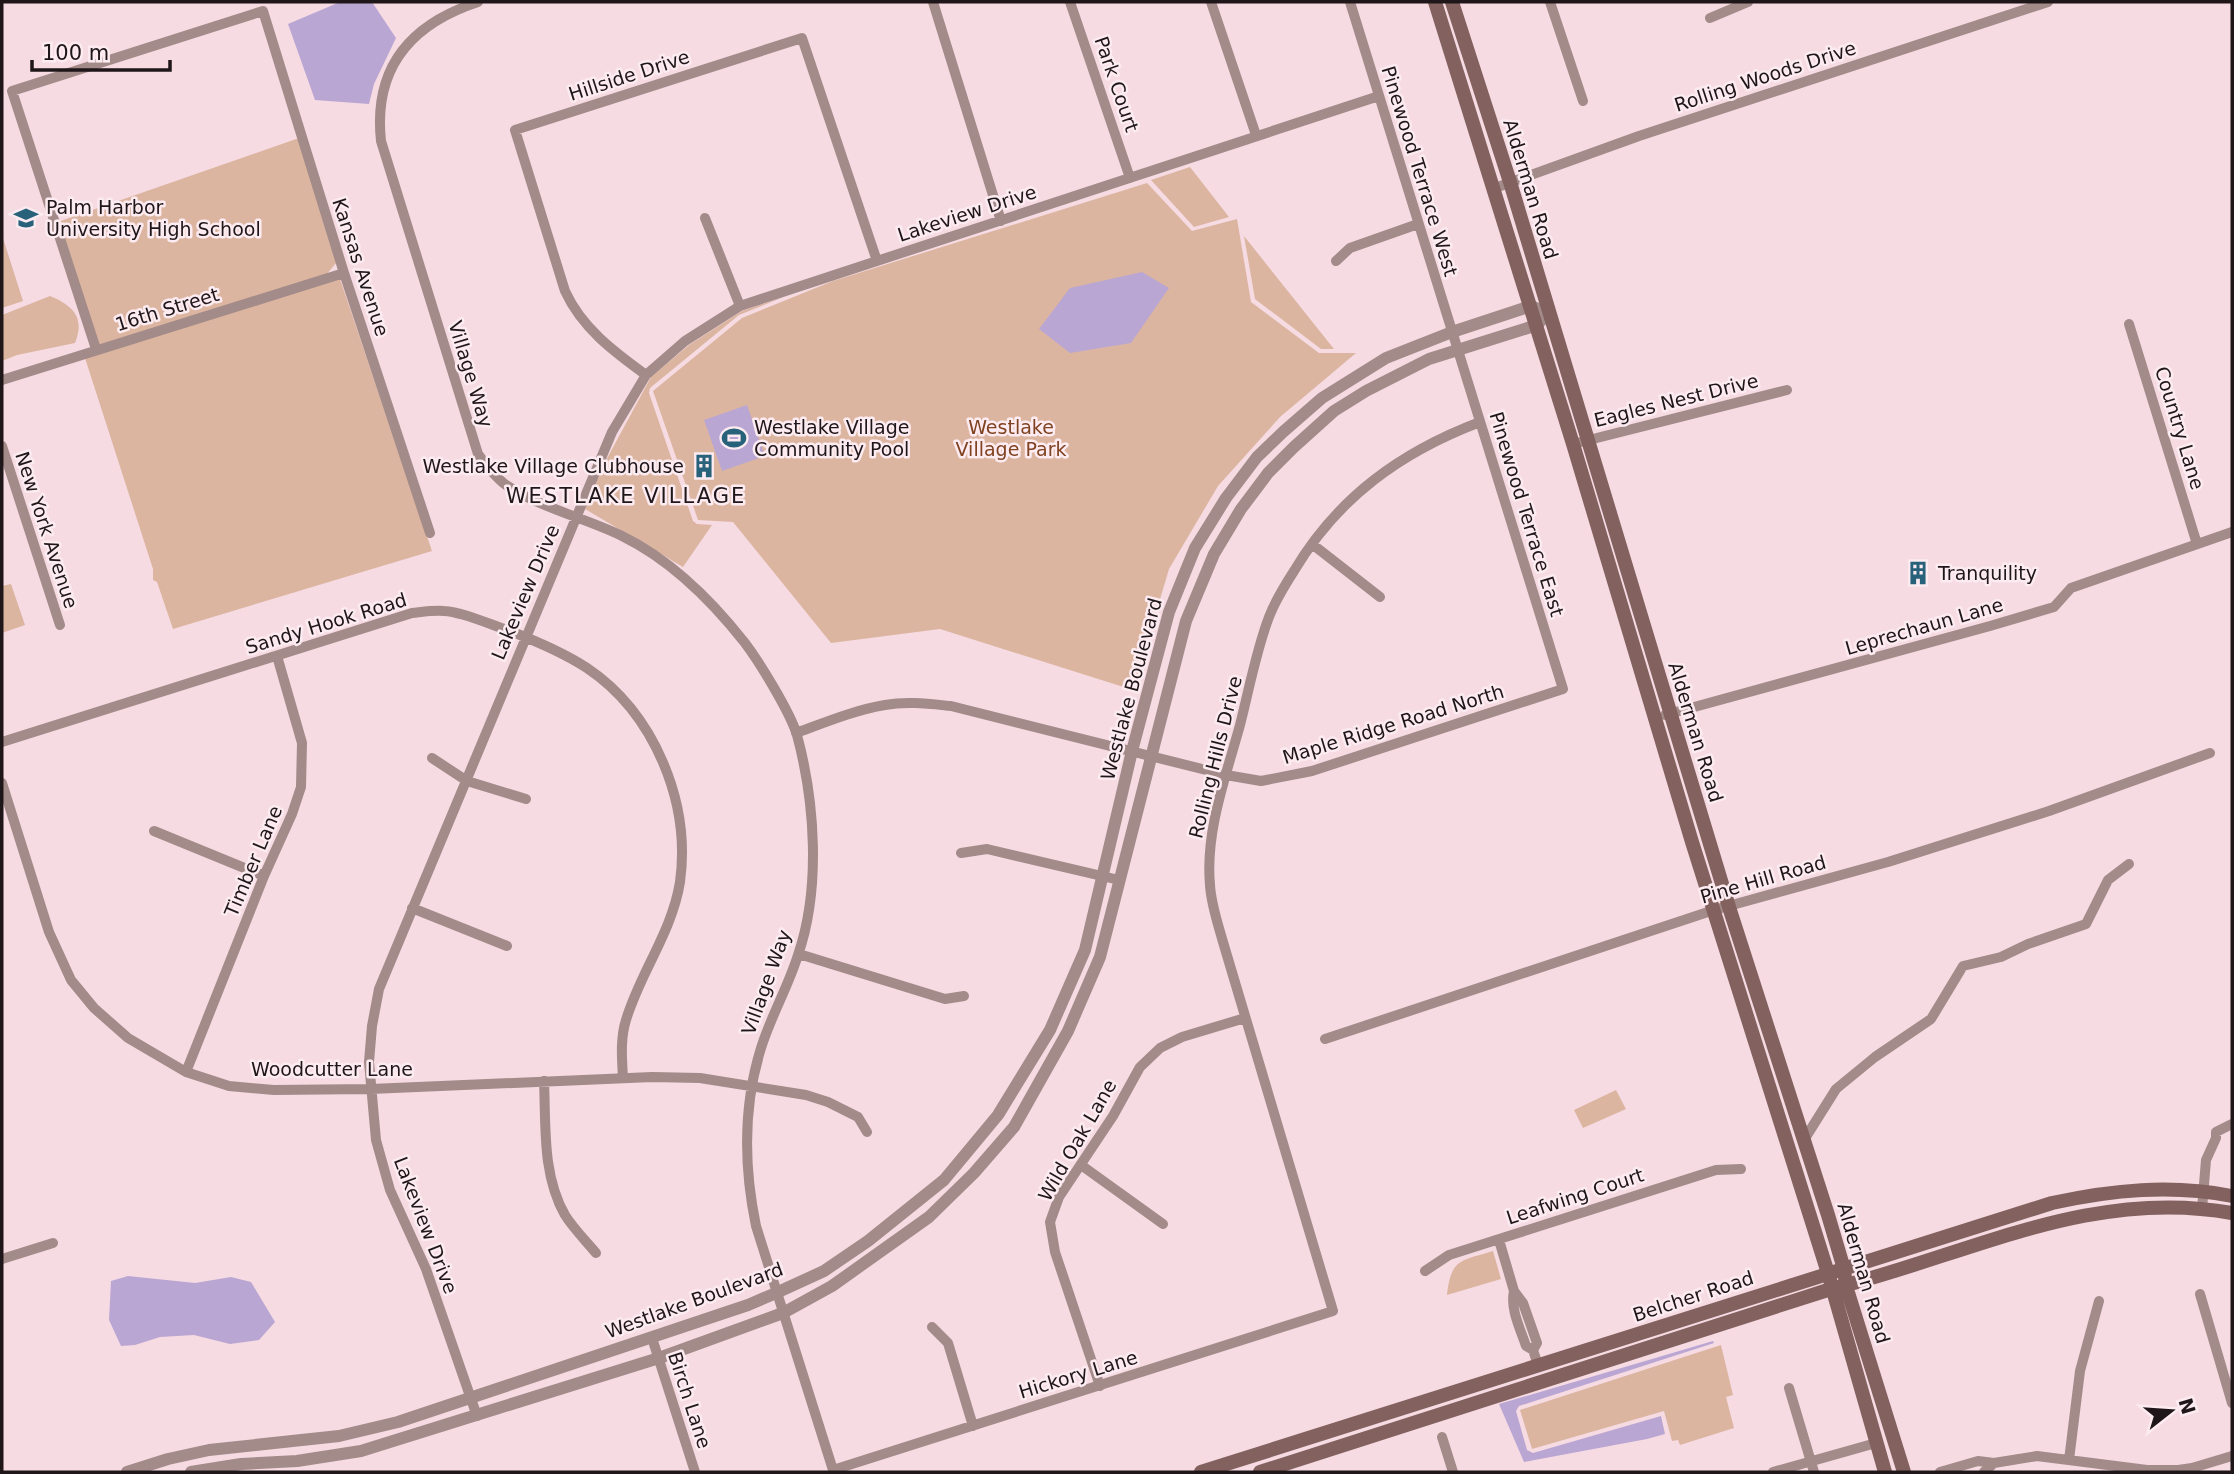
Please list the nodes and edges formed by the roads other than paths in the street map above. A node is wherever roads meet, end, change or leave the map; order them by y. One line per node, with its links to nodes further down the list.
1 (478, 2): 38 (street, Village Way)
2 (933, 2): 19 (street)
3 (1070, 2): 15 (street, Park Court)
4 (1211, 2): 14 (street)
5 (1350, 2): 12 (street, Pinewood Terrace West)
6 (1435, 2): 17 (main road, Alderman Road)
7 (1452, 2): 16 (main road, Alderman Road)
8 (1550, 2): 13 (street)
9 (1748, 2): 11 (street)
10 (2048, 2): 16 (street, Rolling Woods Drive)
11 (1710, 18)
12 (1379, 96): 14 (street, Lakeview Drive); 20 (street, Pinewood Terrace West)
13 (1583, 101)
14 (1255, 135): 15 (street, Lakeview Drive)
15 (1130, 178): 19 (street, Lakeview Drive)
16 (1510, 182): 17 (street, Rolling Woods Drive); 26 (main road, Alderman Road)
17 (1494, 188): 25 (main road, Alderman Road)
18 (705, 218): 24 (street)
19 (1002, 221): 21 (street, Lakeview Drive)
20 (1418, 224): 22 (street); 29 (street, Pinewood Terrace West)
21 (877, 261): 24 (street, Lakeview Drive); 32 (street, Hillside Drive)
22 (1336, 261)
23 (344, 273): 30 (street, 16th Street); 30 (street, Kansas Avenue); 40 (street, Kansas Avenue)
24 (740, 306): 32 (street, Lakeview Drive)
25 (1531, 306): 26 (street); 28 (main road, Alderman Road); 29 (street, Westlake Boulevard)
26 (1548, 313): 28 (street, Westlake Boulevard); 36 (main road, Alderman Road)
27 (2129, 324): 42 (street, Country Lane)
28 (1536, 325): 31 (street, Westlake Boulevard); 36 (main road, Alderman Road)
29 (1452, 332): 31 (street, Pinewood Terrace West); 52 (street, Westlake Boulevard)
30 (96, 349): 33 (street, 16th Street)
31 (1459, 349): 35 (street, Pinewood Terrace East); 54 (street, Westlake Boulevard)
32 (646, 375): 38 (street, Lakeview Drive)
33 (2, 380)
34 (1787, 390): 36 (street, Eagles Nest Drive)
35 (1480, 422): 41 (street, Rolling Hills Drive); 47 (street, Pinewood Terrace East)
36 (1580, 442): 48 (main road, Alderman Road); 49 (main road, Alderman Road)
37 (2, 446): 44 (street, New York Avenue)
38 (576, 516): 45 (street, Lakeview Drive); 50 (street, Village Way)
39 (2232, 532): 42 (street, Leprechaun Lane)
40 (430, 533)
41 (1312, 544): 43 (street); 56 (street, Rolling Hills Drive)
42 (2197, 544): 48 (street, Leprechaun Lane)
43 (1380, 597)
44 (60, 625)
45 (525, 637): 46 (street, Sandy Hook Road); 57 (street, Lakeview Drive); 75 (street, Sandy Hook Road)
46 (277, 656): 51 (street, Sandy Hook Road); 63 (street, Timber Lane)
47 (1563, 690): 56 (street, Maple Ridge Road North)
48 (1670, 714): 49 (street, Leprechaun Lane); 66 (main road, Alderman Road)
49 (1654, 718): 68 (main road, Alderman Road)
50 (796, 733): 52 (street, Maple Ridge Road North); 70 (street, Village Way)
51 (2, 742)
52 (1132, 751): 54 (street, Maple Ridge Road North); 64 (street, Westlake Boulevard)
53 (2210, 753): 66 (street, Pine Hill Road)
54 (1152, 756): 56 (street, Maple Ridge Road North); 65 (street, Westlake Boulevard)
55 (432, 758): 57 (street)
56 (1226, 775): 72 (street, Rolling Hills Drive)
57 (467, 781): 59 (street); 67 (street, Lakeview Drive)
58 (2, 783): 74 (street, Woodcutter Lane)
59 (526, 799)
60 (154, 831): 63 (street)
61 (961, 853): 64 (street)
62 (2129, 864): 81 (street)
63 (264, 876): 74 (street, Timber Lane)
64 (1102, 876): 65 (street); 99 (street, Westlake Boulevard)
65 (1119, 880): 104 (street, Westlake Boulevard)
66 (1729, 907): 68 (street, Pine Hill Road); 81 (main road, Alderman Road)
67 (412, 908): 69 (street); 78 (street, Lakeview Drive)
68 (1714, 910): 73 (street, Pine Hill Road); 95 (main road, Alderman Road)
69 (507, 946)
70 (799, 954): 71 (street); 77 (street, Village Way)
71 (964, 996)
72 (1245, 1018): 82 (street, Wild Oak Lane); 102 (street, Rolling Hills Drive)
73 (1325, 1039)
74 (186, 1072): 78 (street, Woodcutter Lane)
75 (623, 1078): 76 (street, Woodcutter Lane); 77 (street, Woodcutter Lane)
76 (544, 1081): 78 (street, Woodcutter Lane); 91 (street)
77 (752, 1088): 80 (street, Woodcutter Lane); 99 (street, Village Way)
78 (371, 1089): 114 (street, Lakeview Drive)
79 (2232, 1124): 84 (street)
80 (866, 1132)
81 (1804, 1140): 93 (main road, Alderman Road)
82 (1081, 1165): 88 (street); 112 (street, Wild Oak Lane)
83 (1741, 1170): 89 (street, Leafwing Court)
84 (2204, 1191): 85 (main road, Belcher Road); 86 (street); 93 (main road, Belcher Road)
85 (2232, 1196)
86 (2202, 1209): 87 (main road, Belcher Road); 96 (main road, Belcher Road)
87 (2232, 1213)
88 (1163, 1224)
89 (1499, 1240): 94 (street, Leafwing Court); 98 (street)
90 (53, 1242): 92 (street)
91 (596, 1253)
92 (2, 1259)
93 (1844, 1269): 95 (main road, Belcher Road); 96 (main road, Alderman Road)
94 (1425, 1271)
95 (1828, 1273): 97 (main road, Alderman Road); 110 (main road, Belcher Road)
96 (1846, 1286): 97 (main road, Belcher Road); 136 (main road, Alderman Road)
97 (1831, 1289): 111 (main road, Belcher Road); 119 (main road, Alderman Road)
98 (1514, 1291): 103 (street); 105 (street)
99 (776, 1293): 104 (street, Village Way); 107 (street, Westlake Boulevard)
100 (2200, 1294): 115 (street)
101 (2099, 1301): 121 (street)
102 (1333, 1311): 112 (street, Hickory Lane)
103 (1526, 1311): 105 (street); 108 (street)
104 (783, 1313): 109 (street, Westlake Boulevard); 125 (street, Village Way)
105 (1516, 1315): 108 (street)
106 (932, 1327): 117 (street)
107 (652, 1338): 109 (street, Birch Lane); 114 (street, Westlake Boulevard)
108 (1533, 1350): 110 (street)
109 (659, 1358): 116 (street, Westlake Boulevard); 129 (street, Birch Lane)
110 (1538, 1365): 111 (main road); 130 (main road, Belcher Road)
111 (1544, 1382): 131 (main road, Belcher Road)
112 (1100, 1386): 117 (street, Hickory Lane)
113 (1789, 1388): 122 (street)
114 (471, 1398): 116 (street, Lakeview Drive); 127 (street, Westlake Boulevard)
115 (2232, 1403)
116 (477, 1416): 124 (street, Westlake Boulevard)
117 (973, 1426): 125 (street, Hickory Lane)
118 (1442, 1437): 132 (street)
119 (1876, 1443): 122 (street); 135 (main road, Alderman Road)
120 (2232, 1456): 126 (street)
121 (2069, 1460): 123 (street); 126 (street)
122 (1811, 1461): 133 (street); 134 (street)
123 (1995, 1467): 137 (street); 138 (street)
124 (213, 1470): 128 (street, Westlake Boulevard)
125 (833, 1470)
126 (2132, 1470)
127 (127, 1472)
128 (191, 1472)
129 (695, 1472)
130 (1201, 1472)
131 (1260, 1472)
132 (1453, 1472)
133 (1773, 1472)
134 (1814, 1472)
135 (1885, 1472)
136 (1904, 1472)
137 (1940, 1472)
138 (1984, 1472)

